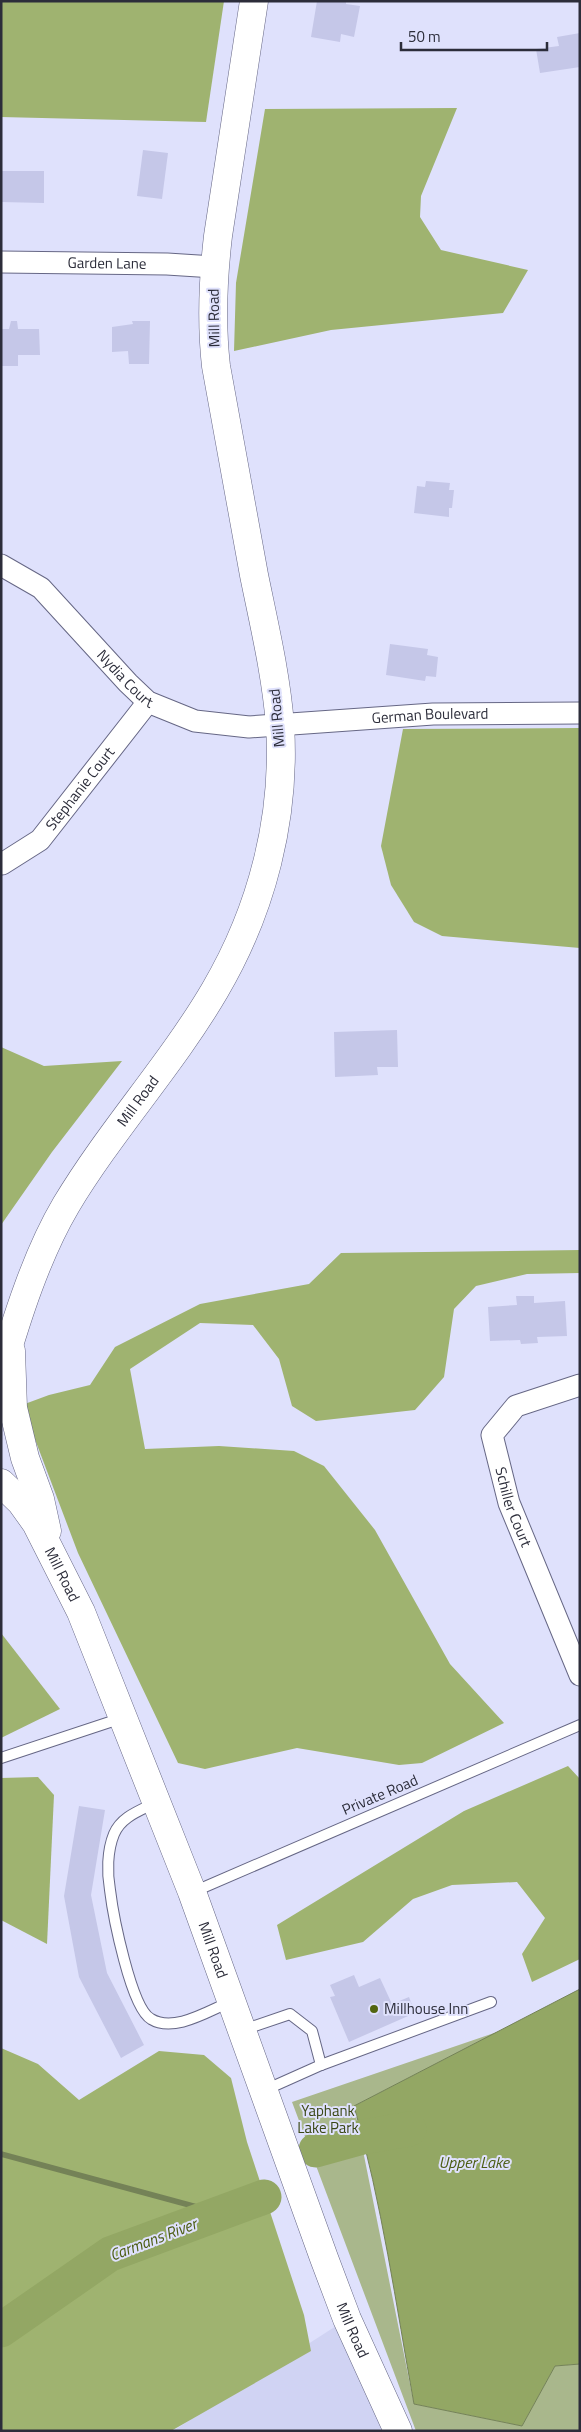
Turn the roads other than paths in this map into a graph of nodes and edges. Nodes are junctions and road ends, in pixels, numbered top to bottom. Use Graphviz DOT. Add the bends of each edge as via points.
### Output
graph roads {
  1 [pos="254,1"];
  2 [pos="1,262"];
  3 [pos="214,267"];
  4 [pos="1,565"];
  5 [pos="148,702"];
  6 [pos="580,712"];
  7 [pos="280,726"];
  8 [pos="2,864"];
  9 [pos="11,1340"];
  10 [pos="1,1372"];
  11 [pos="580,1385"];
  12 [pos="1,1483"];
  13 [pos="51,1550"];
  14 [pos="580,1675"];
  15 [pos="123,1717"];
  16 [pos="580,1725"];
  17 [pos="1,1758"];
  18 [pos="156,1803"];
  19 [pos="192,1892"];
  20 [pos="232,2002"];
  21 [pos="491,2002"];
  22 [pos="242,2031"];
  23 [pos="321,2065"];
  24 [pos="263,2090"];
  25 [pos="398,2431"];
  1 -- 3 [label="main road, Mill Road"];
  2 -- 3 [label="street, Garden Lane"];
  3 -- 7 [label="main road, Mill Road" via="216,366"];
  4 -- 5 [label="street, Nydia Court" via="41,588"];
  5 -- 7 [label="street, Nydia Court" via="212,724"];
  5 -- 8 [label="street, Stephanie Court" via="40,840"];
  6 -- 7 [label="street, German Boulevard" via="433,714"];
  7 -- 9 [label="main road, Mill Road" via="279,786 273,841 239,943 198,1019 64,1208 36,1270"];
  9 -- 10 [label="main road, Mill Road"];
  9 -- 13 [label="main road" via="13,1408 25,1458 40,1499"];
  11 -- 14 [label="street, Schiller Court" via="516,1406 492,1435 508,1503"];
  12 -- 13 [label="main road, Mill Road" via="21,1502"];
  13 -- 15 [label="main road, Mill Road" via="81,1612"];
  15 -- 17 [label="lane"];
  15 -- 18 [label="main road, Mill Road"];
  16 -- 19 [label="lane, Private Road"];
  18 -- 19 [label="main road, Mill Road"];
  18 -- 20 [label="lane" via="127,1817 114,1835 109,1855 115,1918 136,1999 149,2019 164,2024"];
  19 -- 20 [label="main road, Mill Road"];
  20 -- 22 [label="main road, Mill Road"];
  21 -- 23 [label="lane"];
  22 -- 23 [label="lane" via="290,2014 312,2031"];
  22 -- 24 [label="main road, Mill Road"];
  23 -- 24 [label="lane"];
  24 -- 25 [label="main road, Mill Road" via="344,2310"];
}
